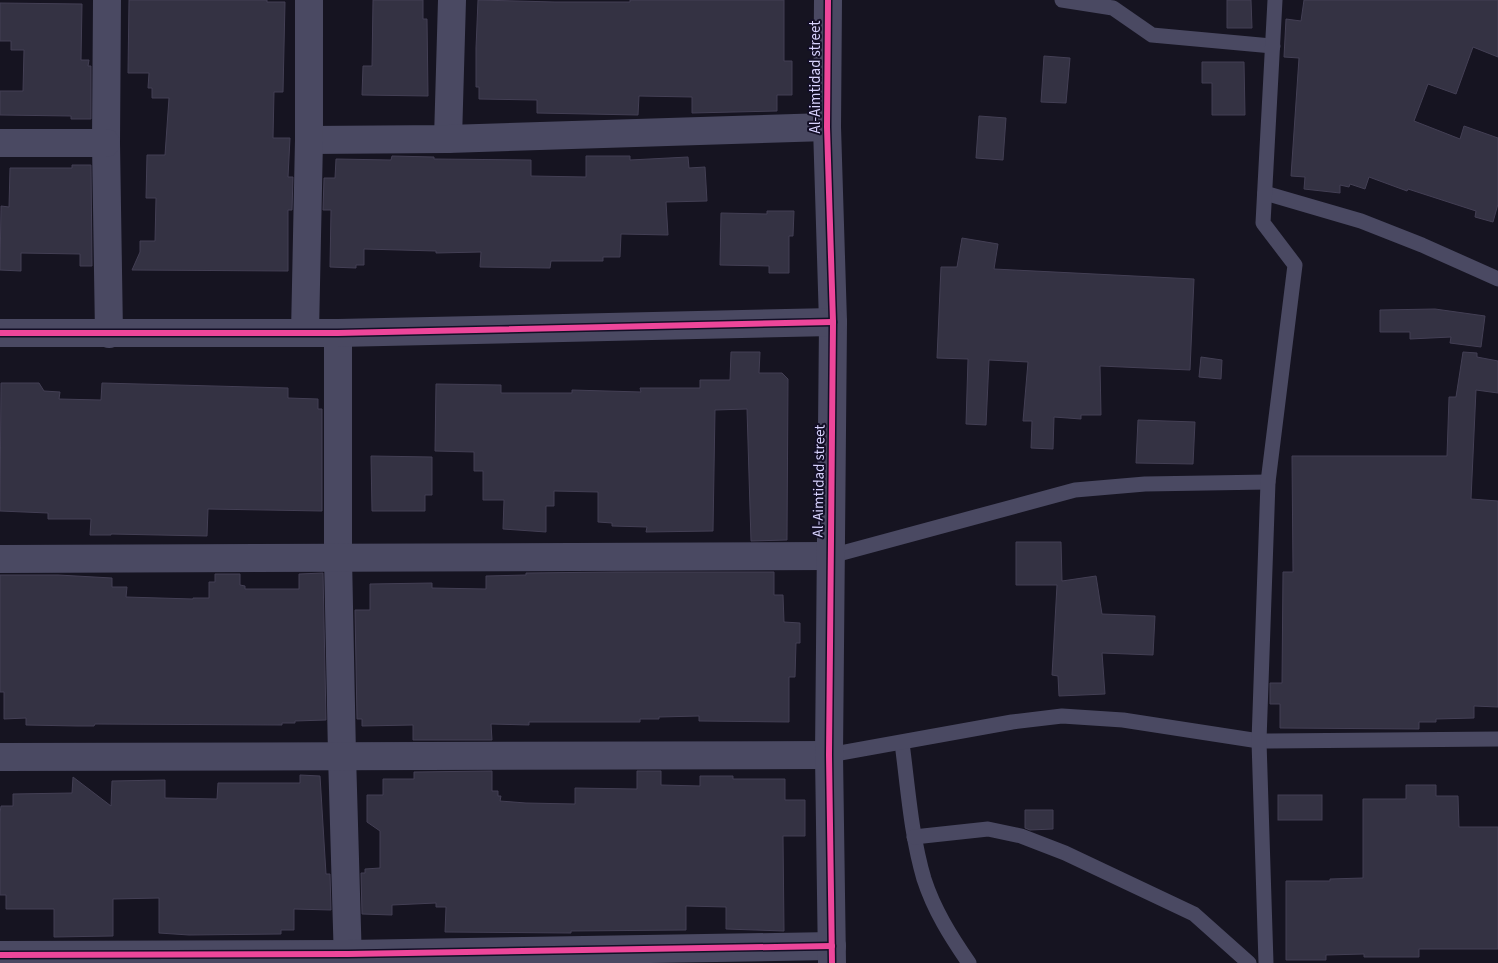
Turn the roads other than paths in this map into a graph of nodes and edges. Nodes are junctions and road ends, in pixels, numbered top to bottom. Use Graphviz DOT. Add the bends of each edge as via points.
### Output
graph roads {
  1 [pos="107,0"];
  2 [pos="309,0"];
  3 [pos="452,0"];
  4 [pos="828,0"];
  5 [pos="1062,0"];
  6 [pos="1275,0"];
  7 [pos="1273,46"];
  8 [pos="827,127"];
  9 [pos="448,138"];
  10 [pos="309,140"];
  11 [pos="0,142"];
  12 [pos="106,143"];
  13 [pos="1264,193"];
  14 [pos="1498,279"];
  15 [pos="833,322"];
  16 [pos="338,332"];
  17 [pos="0,333"];
  18 [pos="305,333"];
  19 [pos="109,334"];
  20 [pos="1268,482"];
  21 [pos="831,556"];
  22 [pos="338,557"];
  23 [pos="0,559"];
  24 [pos="1498,739"];
  25 [pos="1259,741"];
  26 [pos="902,743"];
  27 [pos="342,755"];
  28 [pos="830,755"];
  29 [pos="0,757"];
  30 [pos="914,836"];
  31 [pos="832,955"];
  32 [pos="0,956"];
  33 [pos="348,958"];
  34 [pos="969,963"];
  35 [pos="1249,963"];
  36 [pos="1266,963"];
  1 -- 12 [label="street"];
  2 -- 10 [label="street"];
  3 -- 9 [label="street"];
  4 -- 8 [label="street, Al-Aimtidad street"];
  5 -- 7 [label="lane" via="1113,8 1152,35"];
  6 -- 7 [label="lane"];
  7 -- 13 [label="lane"];
  8 -- 9 [label="street"];
  8 -- 15 [label="street, Al-Aimtidad street"];
  9 -- 10 [label="street"];
  10 -- 18 [label="street"];
  11 -- 12 [label="street"];
  12 -- 19 [label="street"];
  13 -- 14 [label="lane" via="1361,221"];
  13 -- 20 [label="lane" via="1263,223 1295,265"];
  15 -- 16 [label="street"];
  15 -- 21 [label="street, Al-Aimtidad street"];
  16 -- 18 [label="street"];
  16 -- 22 [label="street"];
  17 -- 19 [label="street"];
  18 -- 19 [label="street"];
  20 -- 21 [label="lane" via="1144,484 1075,490"];
  20 -- 25 [label="lane"];
  21 -- 22 [label="street"];
  21 -- 28 [label="street, Al-Aimtidad street"];
  22 -- 23 [label="street"];
  22 -- 27 [label="street"];
  24 -- 25 [label="lane"];
  25 -- 26 [label="lane" via="1122,720 1062,716"];
  25 -- 36 [label="lane"];
  26 -- 28 [label="lane"];
  26 -- 30 [label="lane"];
  27 -- 28 [label="street"];
  27 -- 29 [label="street"];
  27 -- 33 [label="street"];
  28 -- 31 [label="street, Al-Aimtidad street"];
  30 -- 34 [label="lane" via="924,880 944,926"];
  30 -- 35 [label="lane" via="988,829 1021,836 1065,853 1194,914"];
  31 -- 33 [label="street"];
  32 -- 33 [label="street"];
}
